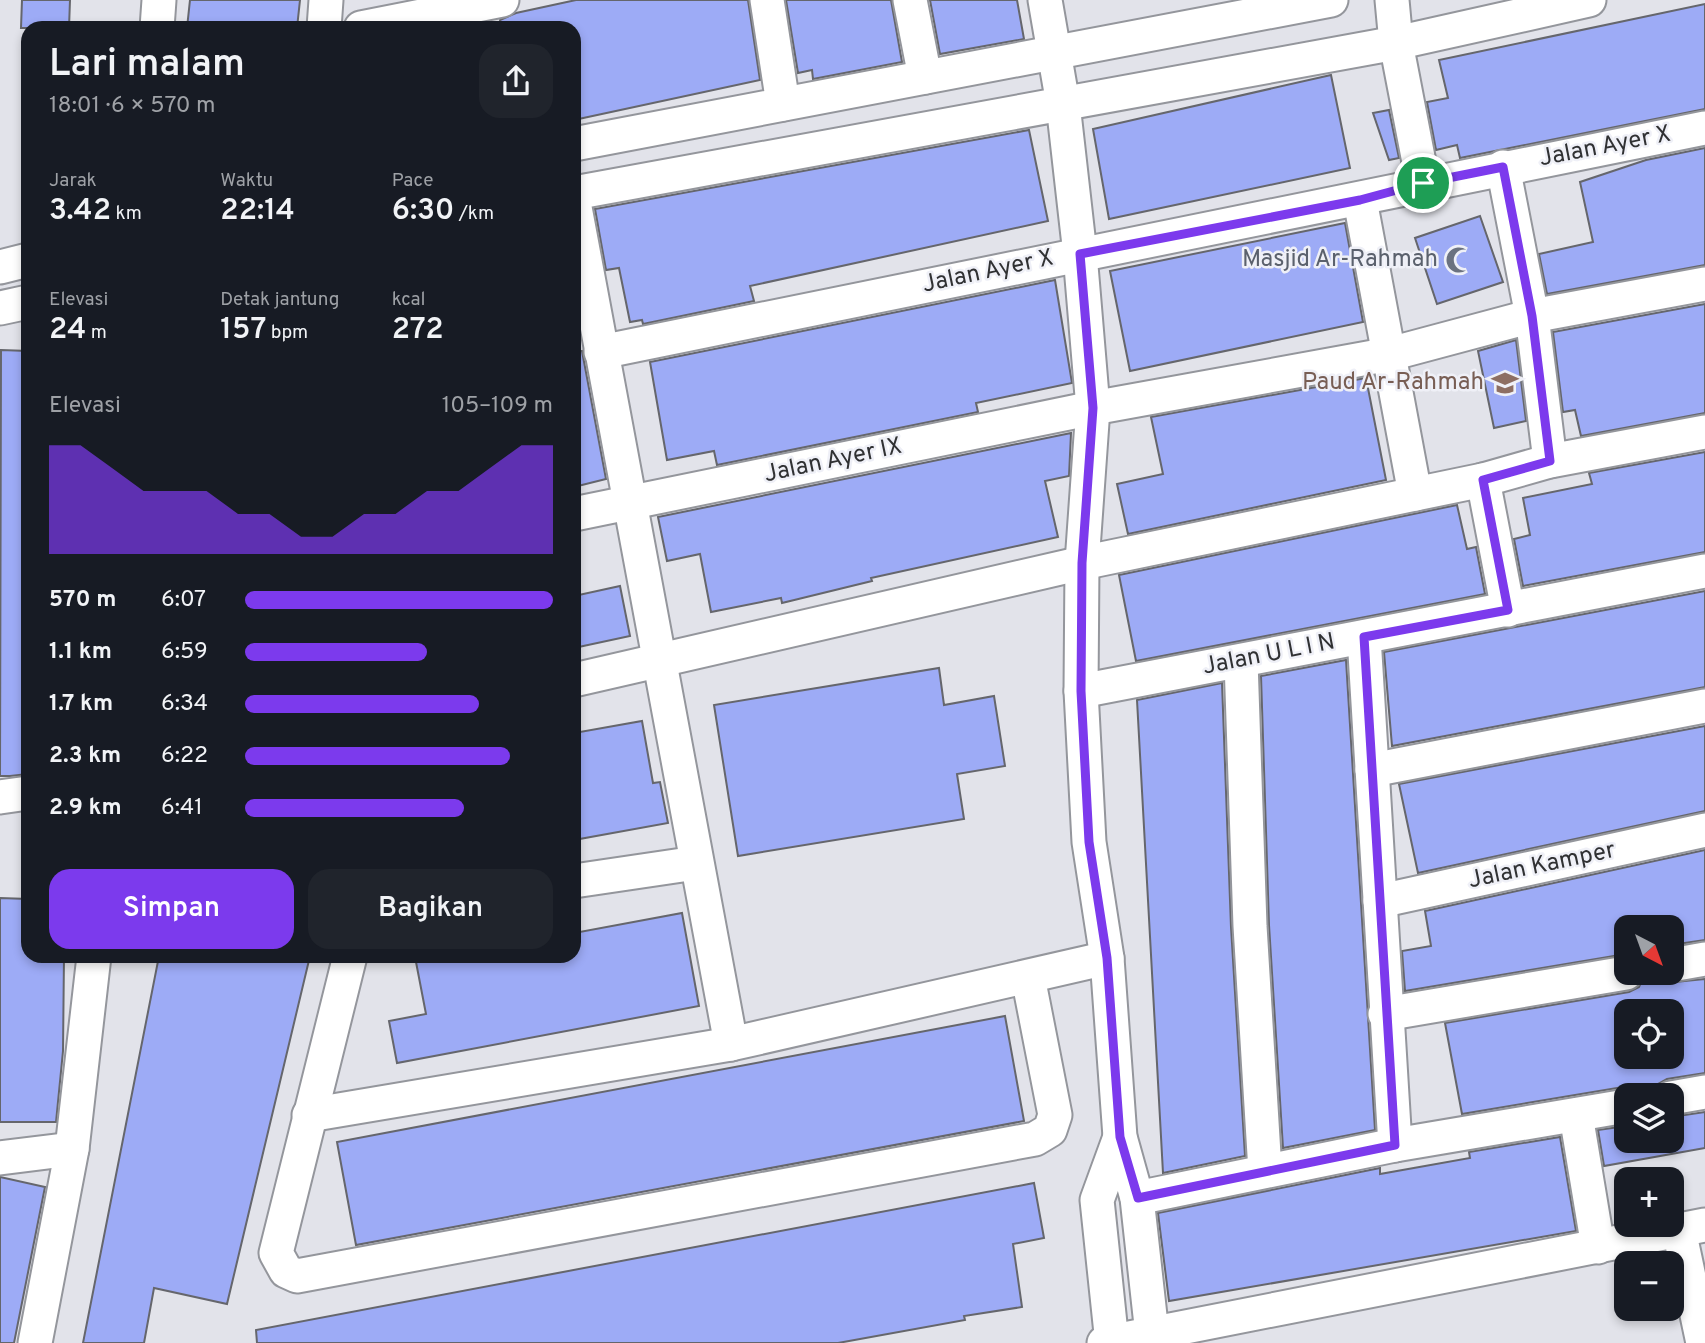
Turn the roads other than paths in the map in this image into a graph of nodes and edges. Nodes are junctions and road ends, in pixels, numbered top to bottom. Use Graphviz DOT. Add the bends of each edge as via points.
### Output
graph roads {
  1 [pos="159,0"];
  2 [pos="326,0"];
  3 [pos="502,0"];
  4 [pos="766,0"];
  5 [pos="910,0"];
  6 [pos="1045,0"];
  7 [pos="1331,0"];
  8 [pos="1392,0"];
  9 [pos="1589,0"];
  10 [pos="158,21"];
  11 [pos="324,21"];
  12 [pos="396,21"];
  13 [pos="1396,43"];
  14 [pos="1055,54"];
  15 [pos="925,77"];
  16 [pos="783,104"];
  17 [pos="1063,104"];
  18 [pos="1705,128"];
  19 [pos="581,143"];
  20 [pos="1503,167"];
  21 [pos="1423,183"];
  22 [pos="581,192"];
  23 [pos="1360,200"];
  24 [pos="581,241"];
  25 [pos="1080,254"];
  26 [pos="21,262"];
  27 [pos="0,267"];
  28 [pos="1705,284"];
  29 [pos="21,304"];
  30 [pos="0,308"];
  31 [pos="1532,316"];
  32 [pos="601,352"];
  33 [pos="1390,354"];
  34 [pos="1093,408"];
  35 [pos="1705,432"];
  36 [pos="1550,461"];
  37 [pos="1483,480"];
  38 [pos="1415,494"];
  39 [pos="630,502"];
  40 [pos="581,512"];
  41 [pos="1082,563"];
  42 [pos="1705,572"];
  43 [pos="1508,610"];
  44 [pos="1364,637"];
  45 [pos="657,660"];
  46 [pos="1241,661"];
  47 [pos="581,678"];
  48 [pos="1081,691"];
  49 [pos="1705,706"];
  50 [pos="1372,771"];
  51 [pos="21,794"];
  52 [pos="0,797"];
  53 [pos="1705,830"];
  54 [pos="696,863"];
  55 [pos="581,880"];
  56 [pos="1380,901"];
  57 [pos="1107,958"];
  58 [pos="1705,959"];
  59 [pos="93,963"];
  60 [pos="348,963"];
  61 [pos="1684,963"];
  62 [pos="1614,975"];
  63 [pos="1028,977"];
  64 [pos="1385,1014"];
  65 [pos="731,1044"];
  66 [pos="1705,1092"];
  67 [pos="1684,1096"];
  68 [pos="1614,1108"];
  69 [pos="309,1115"];
  70 [pos="1576,1115"];
  71 [pos="1120,1137"];
  72 [pos="1395,1145"];
  73 [pos="72,1149"];
  74 [pos="0,1158"];
  75 [pos="1265,1171"];
  76 [pos="1138,1198"];
  77 [pos="1692,1227"];
  78 [pos="1598,1247"];
  79 [pos="1153,1338"];
  80 [pos="1109,1342"];
  81 [pos="35,1343"];
  82 [pos="1703,1343"];
  1 -- 10 [label="street"];
  2 -- 11 [label="street"];
  3 -- 12 [label="street"];
  4 -- 16 [label="street"];
  5 -- 15 [label="street"];
  6 -- 14 [label="street"];
  7 -- 14 [label="street"];
  8 -- 13 [label="street"];
  9 -- 13 [label="street"];
  13 -- 17 [label="street"];
  13 -- 21 [label="street"];
  14 -- 15 [label="street"];
  14 -- 17 [label="street"];
  15 -- 16 [label="street"];
  16 -- 19 [label="street"];
  17 -- 22 [label="street"];
  17 -- 25 [label="street"];
  18 -- 20 [label="street, Jalan Ayer X"];
  20 -- 21 [label="street, Jalan Ayer X"];
  20 -- 31 [label="street"];
  21 -- 23 [label="street, Jalan Ayer X"];
  23 -- 25 [label="street, Jalan Ayer X"];
  23 -- 33 [label="street"];
  24 -- 32 [label="street"];
  25 -- 32 [label="street, Jalan Ayer X"];
  25 -- 34 [label="street"];
  26 -- 27 [label="street"];
  28 -- 31 [label="street, Jalan Ayer IX"];
  29 -- 30 [label="street"];
  31 -- 33 [label="street, Jalan Ayer IX"];
  31 -- 36 [label="street"];
  32 -- 39 [label="street"];
  33 -- 34 [label="street, Jalan Ayer IX"];
  33 -- 38 [label="street"];
  34 -- 39 [label="street, Jalan Ayer IX"];
  34 -- 41 [label="street"];
  35 -- 36 [label="street"];
  36 -- 37 [label="street"];
  37 -- 38 [label="street"];
  37 -- 43 [label="street"];
  38 -- 41 [label="street"];
  39 -- 40 [label="street, Jalan Ayer IX"];
  39 -- 45 [label="street"];
  41 -- 45 [label="street"];
  41 -- 48 [label="street"];
  42 -- 43 [label="street, Jalan U L I N"];
  43 -- 44 [label="street, Jalan U L I N"];
  44 -- 46 [label="street, Jalan U L I N"];
  44 -- 50 [label="street"];
  45 -- 47 [label="street"];
  45 -- 54 [label="street"];
  46 -- 48 [label="street, Jalan U L I N"];
  46 -- 75 [label="street"];
  48 -- 57 [label="street" via="1089,842"];
  49 -- 50 [label="street"];
  50 -- 56 [label="street"];
  51 -- 52 [label="street"];
  53 -- 56 [label="street, Jalan Kamper"];
  54 -- 55 [label="street"];
  54 -- 65 [label="street"];
  56 -- 64 [label="street"];
  57 -- 63 [label="street"];
  57 -- 71 [label="street"];
  58 -- 61 [label="street"];
  59 -- 73 [label="street"];
  60 -- 69 [label="street"];
  62 -- 64 [label="street"];
  63 -- 65 [label="street"];
  63 -- 69 [label="street" via="1055,1115 1050,1130 1035,1139 297,1276 286,1271 276,1252"];
  64 -- 72 [label="street"];
  65 -- 69 [label="street"];
  66 -- 67 [label="street"];
  68 -- 70 [label="street"];
  70 -- 72 [label="street"];
  70 -- 78 [label="street"];
  71 -- 76 [label="street"];
  71 -- 80 [label="street" via="1097,1200"];
  72 -- 75 [label="street"];
  73 -- 74 [label="street"];
  73 -- 81 [label="street"];
  75 -- 76 [label="street"];
  76 -- 79 [label="street"];
  77 -- 78 [label="street"];
  77 -- 82 [label="street"];
  78 -- 79 [label="street"];
  79 -- 80 [label="street"];
}
